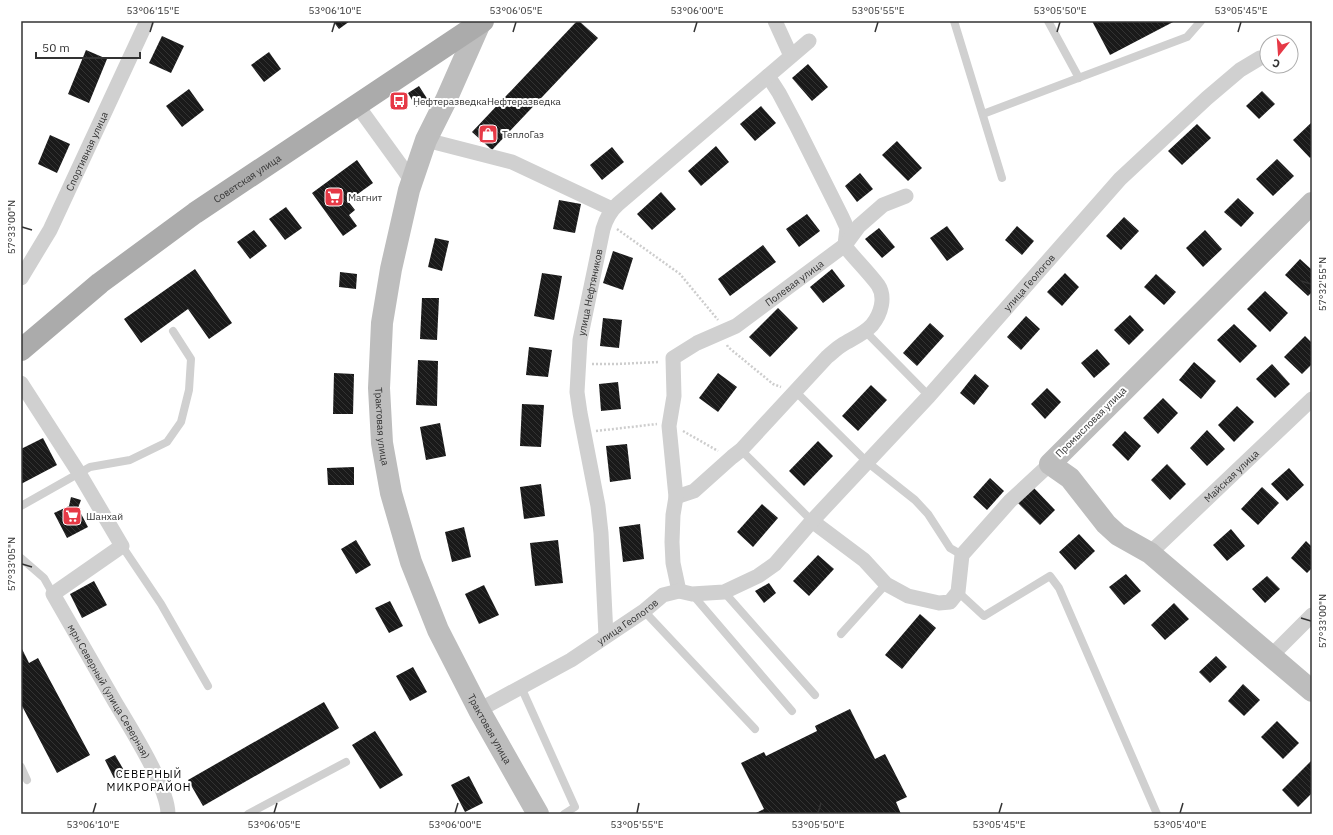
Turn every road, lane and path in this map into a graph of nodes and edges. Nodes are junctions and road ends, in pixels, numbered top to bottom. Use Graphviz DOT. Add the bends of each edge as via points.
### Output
graph roads {
  1 [pos="147,21"];
  2 [pos="775,21"];
  3 [pos="954,21"];
  4 [pos="1048,21"];
  5 [pos="1201,21"];
  6 [pos="481,22"];
  7 [pos="809,41"];
  8 [pos="791,56"];
  9 [pos="1259,59"];
  10 [pos="768,76"];
  11 [pos="1078,78"];
  12 [pos="357,105"];
  13 [pos="983,114"];
  14 [pos="426,140"];
  15 [pos="1002,178"];
  16 [pos="412,181"];
  17 [pos="906,196"];
  18 [pos="1312,203"];
  19 [pos="609,213"];
  20 [pos="845,245"];
  21 [pos="21,278"];
  22 [pos="173,331"];
  23 [pos="865,331"];
  24 [pos="724,332"];
  25 [pos="22,345"];
  26 [pos="673,358"];
  27 [pos="579,363"];
  28 [pos="21,383"];
  29 [pos="795,391"];
  30 [pos="929,396"];
  31 [pos="1312,399"];
  32 [pos="741,450"];
  33 [pos="867,462"];
  34 [pos="1050,464"];
  35 [pos="79,473"];
  36 [pos="676,497"];
  37 [pos="21,506"];
  38 [pos="812,521"];
  39 [pos="122,546"];
  40 [pos="1150,553"];
  41 [pos="962,555"];
  42 [pos="21,558"];
  43 [pos="886,584"];
  44 [pos="686,592"];
  45 [pos="724,592"];
  46 [pos="958,592"];
  47 [pos="53,594"];
  48 [pos="644,610"];
  49 [pos="1312,615"];
  50 [pos="841,634"];
  51 [pos="606,636"];
  52 [pos="1271,656"];
  53 [pos="208,686"];
  54 [pos="521,688"];
  55 [pos="1312,691"];
  56 [pos="815,695"];
  57 [pos="479,710"];
  58 [pos="792,711"];
  59 [pos="755,729"];
  60 [pos="346,762"];
  61 [pos="21,767"];
  62 [pos="27,780"];
  63 [pos="535,813"];
  64 [pos="168,814"];
  65 [pos="248,814"];
  66 [pos="564,814"];
  67 [pos="1157,814"];
  1 -- 21 [label="street, Спортивная улица" via="50,230"];
  2 -- 8 [label="street"];
  3 -- 13 [label="lane"];
  4 -- 11 [label="lane"];
  5 -- 11 [label="lane" via="1187,37"];
  6 -- 12 [label="main road, Советская улица"];
  6 -- 14 [label="street, Трактовая улица"];
  7 -- 8 [label="street"];
  8 -- 10 [label="street"];
  9 -- 30 [label="street, улица Геологов" via="1240,70 1207,98 1120,179"];
  10 -- 19 [label="street"];
  10 -- 20 [label="street" via="796,125 842,217 847,228"];
  11 -- 13 [label="lane"];
  12 -- 16 [label="street"];
  12 -- 25 [label="main road, Советская улица" via="195,213"];
  13 -- 15 [label="lane"];
  14 -- 16 [label="street, Трактовая улица"];
  14 -- 19 [label="street" via="512,162"];
  16 -- 57 [label="street, Трактовая улица" via="391,268 382,324 379,388 382,443 391,493 411,562 438,630"];
  17 -- 20 [label="street, Полевая улица" via="883,205 859,226"];
  18 -- 34 [label="street, Промысловая улица"];
  19 -- 24 [label="path" via="614,227 680,274 720,323"];
  19 -- 27 [label="street, улица Нефтяников" via="603,230 580,340"];
  20 -- 23 [label="street" via="878,285 882,295 878,315"];
  20 -- 24 [label="street, Полевая улица" via="736,326"];
  22 -- 35 [label="lane" via="191,359 189,390 181,422 167,442 130,460 90,467"];
  23 -- 29 [label="street" via="827,357"];
  23 -- 30 [label="lane"];
  24 -- 26 [label="street, Полевая улица" via="697,343"];
  24 -- 29 [label="path" via="728,347 773,384"];
  26 -- 27 [label="path" via="664,362"];
  26 -- 36 [label="street" via="674,396 669,426"];
  27 -- 51 [label="street, улица Нефтяников" via="577,392 601,533"];
  28 -- 35 [label="street"];
  29 -- 32 [label="street"];
  29 -- 33 [label="lane"];
  30 -- 33 [label="street, улица Геологов"];
  31 -- 40 [label="street, Майская улица"];
  32 -- 36 [label="street" via="694,491"];
  32 -- 38 [label="lane"];
  33 -- 38 [label="street, улица Геологов"];
  33 -- 41 [label="lane" via="916,500 950,548"];
  34 -- 40 [label="street, Промысловая улица" via="1070,478 1106,524 1118,535"];
  34 -- 41 [label="street" via="1010,501"];
  35 -- 37 [label="lane"];
  35 -- 39 [label="street"];
  36 -- 44 [label="street" via="673,515 673,563"];
  38 -- 43 [label="street" via="864,560"];
  38 -- 45 [label="street, улица Геологов" via="775,564 758,576"];
  39 -- 47 [label="street"];
  39 -- 53 [label="lane" via="161,604"];
  40 -- 52 [label="street, Промысловая улица"];
  41 -- 46 [label="street"];
  42 -- 47 [label="lane" via="44,578"];
  43 -- 46 [label="street" via="908,596 939,603 950,602"];
  43 -- 50 [label="lane"];
  44 -- 45 [label="street, улица Геологов"];
  44 -- 48 [label="street, улица Геологов" via="663,595"];
  44 -- 58 [label="lane"];
  45 -- 56 [label="lane"];
  46 -- 67 [label="lane" via="984,616 1050,576 1059,588"];
  47 -- 64 [label="street, мрн Северный (улица Северная)" via="142,748 161,788"];
  48 -- 51 [label="street, улица Геологов"];
  48 -- 59 [label="lane"];
  49 -- 52 [label="street"];
  51 -- 54 [label="street, улица Геологов" via="571,660"];
  52 -- 55 [label="street, Промысловая улица"];
  54 -- 57 [label="street, улица Геологов"];
  54 -- 66 [label="lane" via="575,807"];
  57 -- 63 [label="street, Трактовая улица"];
  60 -- 65 [label="lane"];
  61 -- 62 [label="lane"];
}
